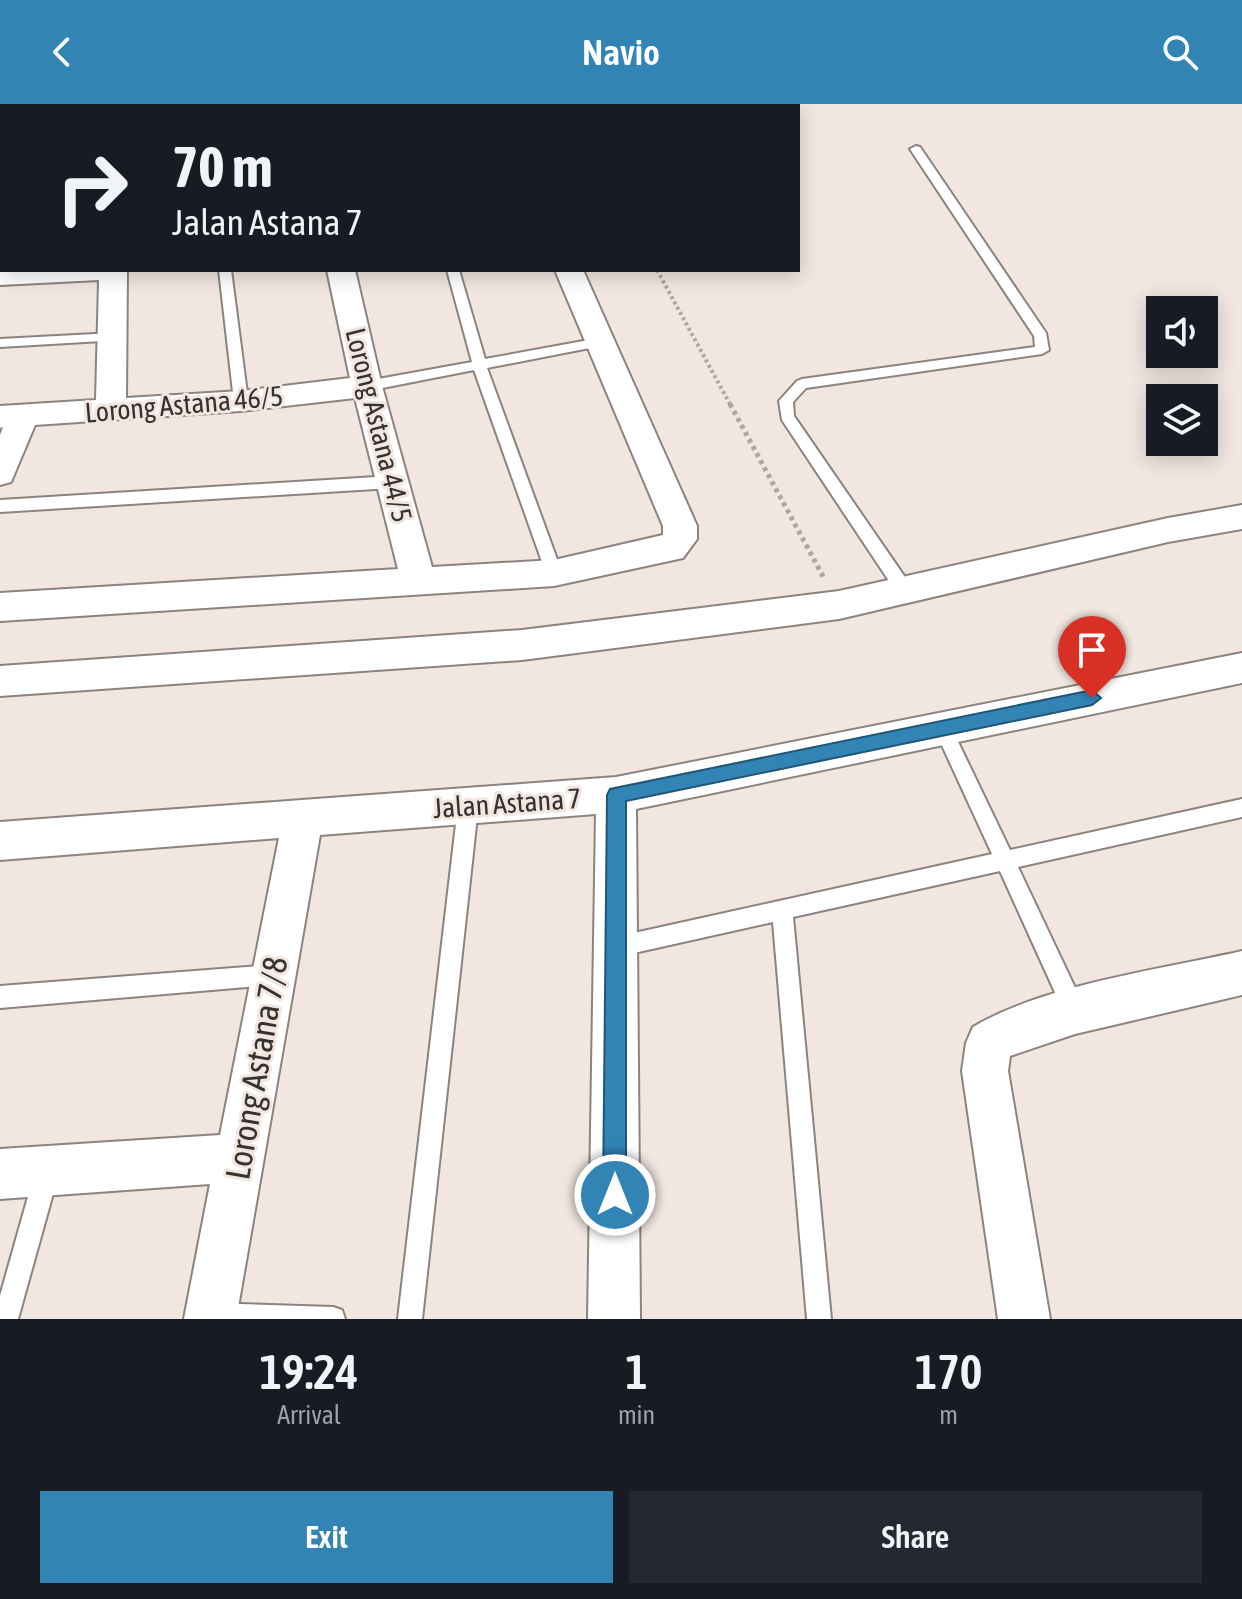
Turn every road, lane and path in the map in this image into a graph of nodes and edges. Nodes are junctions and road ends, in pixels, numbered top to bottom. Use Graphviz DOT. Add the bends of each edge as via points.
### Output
graph roads {
  1 [pos="916,149"];
  2 [pos="94,272"];
  3 [pos="113,272"];
  4 [pos="225,272"];
  5 [pos="341,272"];
  6 [pos="454,272"];
  7 [pos="570,272"];
  8 [pos="658,272"];
  9 [pos="0,277"];
  10 [pos="114,337"];
  11 [pos="600,342"];
  12 [pos="0,343"];
  13 [pos="480,367"];
  14 [pos="367,386"];
  15 [pos="241,401"];
  16 [pos="111,411"];
  17 [pos="11,416"];
  18 [pos="0,474"];
  19 [pos="392,482"];
  20 [pos="0,506"];
  21 [pos="1242,517"];
  22 [pos="554,573"];
  23 [pos="418,580"];
  24 [pos="905,591"];
  25 [pos="839,605"];
  26 [pos="0,607"];
  27 [pos="1242,668"];
  28 [pos="0,681"];
  29 [pos="943,728"];
  30 [pos="616,795"];
  31 [pos="468,807"];
  32 [pos="1242,808"];
  33 [pos="303,818"];
  34 [pos="0,841"];
  35 [pos="1004,859"];
  36 [pos="782,910"];
  37 [pos="616,947"];
  38 [pos="1242,973"];
  39 [pos="272,975"];
  40 [pos="0,997"];
  41 [pos="1075,1011"];
  42 [pos="239,1158"];
  43 [pos="48,1169"];
  44 [pos="0,1174"];
  45 [pos="211,1317"];
  46 [pos="6,1319"];
  47 [pos="333,1319"];
  48 [pos="410,1319"];
  49 [pos="614,1319"];
  50 [pos="819,1319"];
  51 [pos="1024,1319"];
  1 -- 24 [label="lane" via="1041,336 1042,350 802,384 786,401 787,416"];
  2 -- 9 [label="street"];
  3 -- 10 [label="street"];
  4 -- 15 [label="lane"];
  5 -- 14 [label="street, Lorong Astana 44/5"];
  6 -- 13 [label="lane"];
  7 -- 11 [label="street"];
  8 -- 25 [label="path"];
  10 -- 12 [label="lane"];
  10 -- 16 [label="street"];
  11 -- 13 [label="lane"];
  11 -- 22 [label="street" via="680,526 680,539 671,549"];
  13 -- 14 [label="lane"];
  13 -- 22 [label="lane"];
  14 -- 15 [label="street, Lorong Astana 46/5"];
  14 -- 19 [label="street, Lorong Astana 44/5"];
  15 -- 16 [label="street, Lorong Astana 46/5"];
  16 -- 17 [label="street, Lorong Astana 46/5"];
  17 -- 18 [label="street"];
  19 -- 20 [label="lane"];
  19 -- 23 [label="street, Lorong Astana 44/5"];
  21 -- 24 [label="street"];
  22 -- 23 [label="street"];
  23 -- 26 [label="street"];
  24 -- 25 [label="street"];
  25 -- 28 [label="street" via="522,645"];
  27 -- 29 [label="street, Jalan Astana 7"];
  29 -- 30 [label="street, Jalan Astana 7"];
  29 -- 35 [label="lane"];
  30 -- 31 [label="street, Jalan Astana 7"];
  30 -- 37 [label="street"];
  31 -- 33 [label="street, Jalan Astana 7"];
  31 -- 48 [label="lane"];
  32 -- 35 [label="lane"];
  33 -- 34 [label="street, Jalan Astana 7"];
  33 -- 39 [label="street, Lorong Astana 7/8"];
  35 -- 36 [label="lane"];
  35 -- 41 [label="lane"];
  36 -- 37 [label="lane"];
  36 -- 50 [label="lane"];
  37 -- 49 [label="street"];
  38 -- 41 [label="street"];
  39 -- 40 [label="lane"];
  39 -- 42 [label="street, Lorong Astana 7/8"];
  41 -- 51 [label="street" via="1009,1031 989,1043 985,1071"];
  42 -- 43 [label="street"];
  42 -- 45 [label="street, Lorong Astana 7/8"];
  43 -- 44 [label="street"];
  43 -- 46 [label="lane"];
  45 -- 47 [label="lane"];
}
